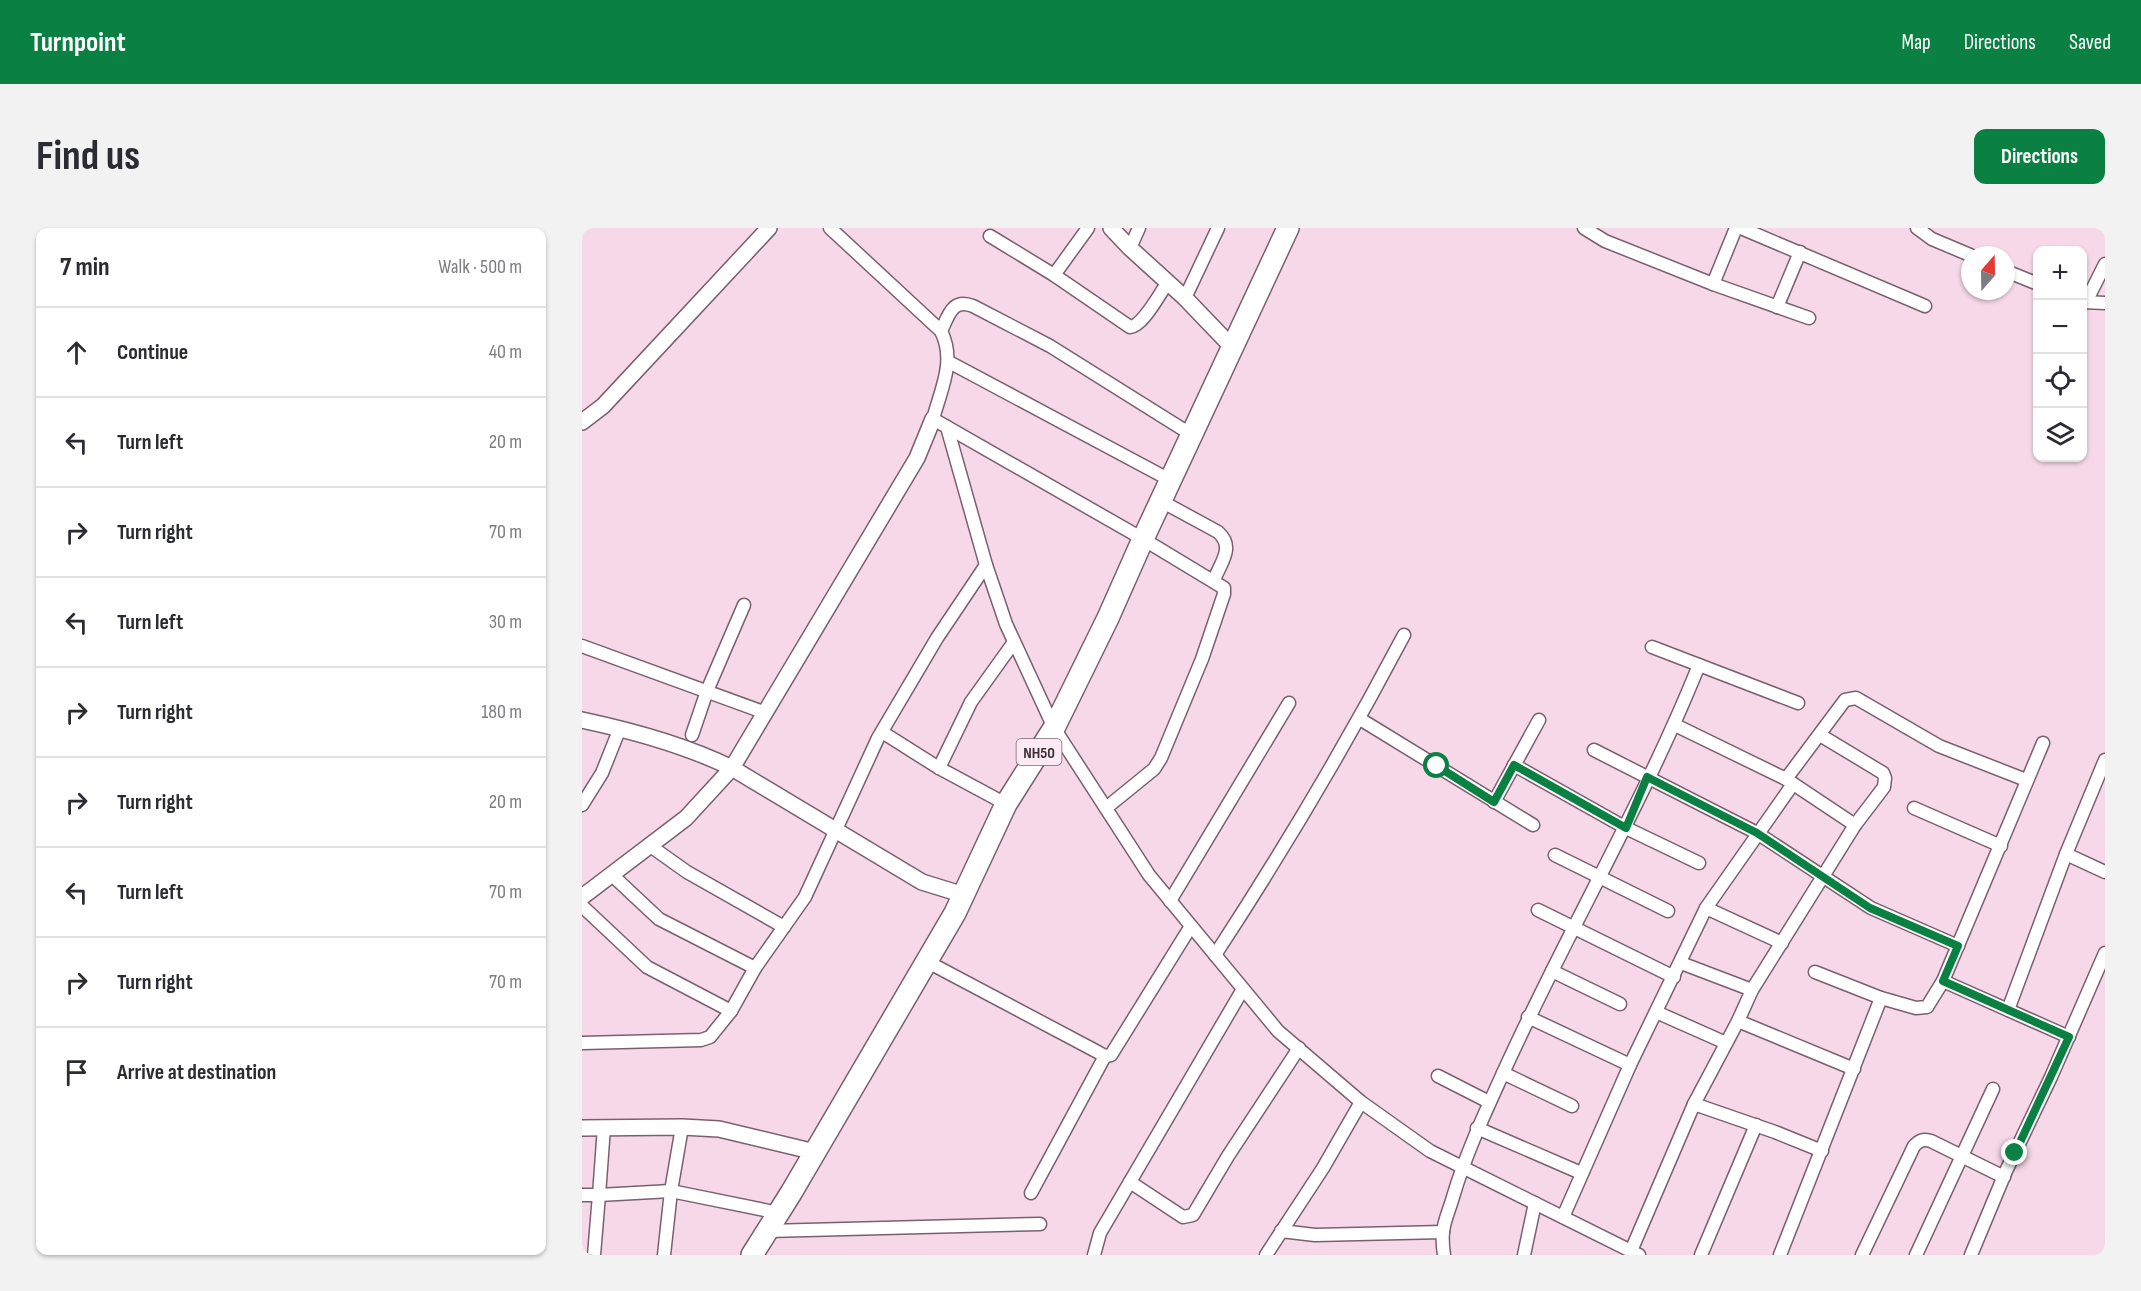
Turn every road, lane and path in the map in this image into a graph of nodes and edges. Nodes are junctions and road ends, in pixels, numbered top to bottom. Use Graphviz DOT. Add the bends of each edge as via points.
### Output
graph roads {
  1 [pos="769,228"];
  2 [pos="830,228"];
  3 [pos="1088,228"];
  4 [pos="1111,228"];
  5 [pos="1139,228"];
  6 [pos="1218,228"];
  7 [pos="1288,228"];
  8 [pos="1584,228"];
  9 [pos="1738,228"];
  10 [pos="1917,228"];
  11 [pos="990,236"];
  12 [pos="1130,248"];
  13 [pos="1961,251"];
  14 [pos="1800,252"];
  15 [pos="2105,264"];
  16 [pos="1054,275"];
  17 [pos="2015,275"];
  18 [pos="1168,282"];
  19 [pos="2033,282"];
  20 [pos="1713,284"];
  21 [pos="1185,298"];
  22 [pos="2085,300"];
  23 [pos="2087,302"];
  24 [pos="2105,303"];
  25 [pos="1925,306"];
  26 [pos="1777,307"];
  27 [pos="1809,318"];
  28 [pos="941,331"];
  29 [pos="1233,348"];
  30 [pos="949,362"];
  31 [pos="582,422"];
  32 [pos="940,423"];
  33 [pos="1192,435"];
  34 [pos="1170,480"];
  35 [pos="1161,501"];
  36 [pos="1143,539"];
  37 [pos="986,565"];
  38 [pos="1214,580"];
  39 [pos="744,605"];
  40 [pos="1404,635"];
  41 [pos="1014,642"];
  42 [pos="582,646"];
  43 [pos="1652,647"];
  44 [pos="1699,665"];
  45 [pos="707,691"];
  46 [pos="1289,703"];
  47 [pos="1798,703"];
  48 [pos="766,713"];
  49 [pos="1360,719"];
  50 [pos="582,720"];
  51 [pos="1539,720"];
  52 [pos="1675,725"];
  53 [pos="620,728"];
  54 [pos="1054,728"];
  55 [pos="882,732"];
  56 [pos="692,735"];
  57 [pos="1820,735"];
  58 [pos="2043,743"];
  59 [pos="1594,750"];
  60 [pos="2105,760"];
  61 [pos="1514,765"];
  62 [pos="732,768"];
  63 [pos="939,768"];
  64 [pos="1647,777"];
  65 [pos="2026,780"];
  66 [pos="1789,781"];
  67 [pos="1494,802"];
  68 [pos="1006,804"];
  69 [pos="582,805"];
  70 [pos="1106,808"];
  71 [pos="1914,808"];
  72 [pos="1533,825"];
  73 [pos="1855,825"];
  74 [pos="1626,828"];
  75 [pos="835,830"];
  76 [pos="1757,833"];
  77 [pos="649,845"];
  78 [pos="2001,846"];
  79 [pos="2066,854"];
  80 [pos="1555,855"];
  81 [pos="1699,863"];
  82 [pos="2105,872"];
  83 [pos="612,875"];
  84 [pos="1823,877"];
  85 [pos="1600,878"];
  86 [pos="963,895"];
  87 [pos="582,897"];
  88 [pos="1170,901"];
  89 [pos="582,906"];
  90 [pos="1706,908"];
  91 [pos="1538,910"];
  92 [pos="1668,911"];
  93 [pos="1191,926"];
  94 [pos="784,927"];
  95 [pos="1574,928"];
  96 [pos="1782,943"];
  97 [pos="1958,946"];
  98 [pos="2105,953"];
  99 [pos="1215,955"];
  100 [pos="926,962"];
  101 [pos="1681,963"];
  102 [pos="755,968"];
  103 [pos="1552,970"];
  104 [pos="1815,972"];
  105 [pos="1674,977"];
  106 [pos="1943,981"];
  107 [pos="1243,989"];
  108 [pos="1752,990"];
  109 [pos="1881,998"];
  110 [pos="1620,1005"];
  111 [pos="2008,1010"];
  112 [pos="731,1011"];
  113 [pos="1656,1012"];
  114 [pos="1528,1017"];
  115 [pos="1738,1022"];
  116 [pos="2069,1037"];
  117 [pos="582,1043"];
  118 [pos="1726,1043"];
  119 [pos="1299,1048"];
  120 [pos="1105,1056"];
  121 [pos="1630,1065"];
  122 [pos="1854,1069"];
  123 [pos="1503,1073"];
  124 [pos="1438,1076"];
  125 [pos="1993,1089"];
  126 [pos="1361,1102"];
  127 [pos="1489,1102"];
  128 [pos="1694,1104"];
  129 [pos="1572,1106"];
  130 [pos="1756,1125"];
  131 [pos="604,1127"];
  132 [pos="682,1127"];
  133 [pos="582,1128"];
  134 [pos="1477,1128"];
  135 [pos="1822,1151"];
  136 [pos="814,1152"];
  137 [pos="1963,1157"];
  138 [pos="1462,1167"];
  139 [pos="1581,1173"];
  140 [pos="2004,1177"];
  141 [pos="1130,1182"];
  142 [pos="671,1191"];
  143 [pos="1031,1193"];
  144 [pos="582,1195"];
  145 [pos="599,1195"];
  146 [pos="1535,1203"];
  147 [pos="1563,1217"];
  148 [pos="773,1222"];
  149 [pos="1040,1224"];
  150 [pos="1281,1232"];
  151 [pos="1443,1232"];
  152 [pos="1635,1253"];
  153 [pos="594,1255"];
  154 [pos="664,1255"];
  155 [pos="752,1255"];
  156 [pos="1094,1255"];
  157 [pos="1266,1255"];
  158 [pos="1444,1255"];
  159 [pos="1524,1255"];
  160 [pos="1701,1255"];
  161 [pos="1780,1255"];
  162 [pos="1862,1255"];
  163 [pos="1917,1255"];
  164 [pos="1971,1255"];
  1 -- 31 [label="street" via="603,406"];
  2 -- 28 [label="street"];
  3 -- 16 [label="street"];
  4 -- 12 [label="street"];
  5 -- 12 [label="street"];
  6 -- 21 [label="street"];
  7 -- 29 [label="highway, NH50"];
  8 -- 20 [label="street" via="1605,241"];
  9 -- 14 [label="street"];
  9 -- 20 [label="street"];
  10 -- 13 [label="street"];
  11 -- 16 [label="street"];
  12 -- 18 [label="street"];
  14 -- 25 [label="street"];
  14 -- 26 [label="street"];
  15 -- 22 [label="street"];
  16 -- 18 [label="street" via="1134,327"];
  17 -- 19 [label="street"];
  18 -- 21 [label="street"];
  20 -- 26 [label="street"];
  21 -- 29 [label="street"];
  23 -- 24 [label="street"];
  26 -- 27 [label="street"];
  28 -- 30 [label="street"];
  28 -- 33 [label="street" via="954,306 973,306 1050,346"];
  29 -- 33 [label="highway, NH50"];
  30 -- 32 [label="street"];
  30 -- 34 [label="street"];
  32 -- 36 [label="street"];
  32 -- 37 [label="street"];
  32 -- 48 [label="street"];
  33 -- 34 [label="highway, NH50"];
  34 -- 35 [label="highway, NH50"];
  35 -- 36 [label="highway, NH50"];
  35 -- 38 [label="street" via="1225,538 1226,550"];
  36 -- 38 [label="street"];
  36 -- 54 [label="highway, NH50"];
  37 -- 41 [label="street"];
  37 -- 55 [label="street" via="937,638"];
  38 -- 70 [label="street" via="1224,588 1224,594 1166,749 1154,769"];
  39 -- 45 [label="street"];
  40 -- 49 [label="street"];
  41 -- 54 [label="street"];
  41 -- 63 [label="street" via="971,702"];
  42 -- 45 [label="street"];
  43 -- 44 [label="street"];
  44 -- 47 [label="street"];
  44 -- 52 [label="street"];
  45 -- 48 [label="street"];
  45 -- 56 [label="street"];
  46 -- 88 [label="street"];
  48 -- 62 [label="street"];
  49 -- 67 [label="street"];
  49 -- 99 [label="street"];
  50 -- 53 [label="street"];
  51 -- 61 [label="street"];
  52 -- 64 [label="street"];
  52 -- 66 [label="street"];
  53 -- 62 [label="street" via="700,753"];
  53 -- 69 [label="street" via="602,773"];
  54 -- 68 [label="highway, NH50"];
  54 -- 70 [label="street"];
  55 -- 63 [label="street"];
  55 -- 75 [label="street"];
  57 -- 65 [label="street" via="1845,700 1856,699 1939,746"];
  57 -- 66 [label="street"];
  57 -- 73 [label="street" via="1883,773 1885,778 1884,787"];
  58 -- 65 [label="street"];
  59 -- 64 [label="street"];
  60 -- 79 [label="street"];
  61 -- 67 [label="street"];
  61 -- 74 [label="street"];
  62 -- 75 [label="street"];
  62 -- 77 [label="street" via="686,818"];
  63 -- 68 [label="street"];
  64 -- 74 [label="street"];
  64 -- 76 [label="street"];
  65 -- 78 [label="street"];
  66 -- 73 [label="street"];
  66 -- 76 [label="street"];
  67 -- 72 [label="street"];
  68 -- 86 [label="highway, NH50"];
  70 -- 88 [label="street"];
  71 -- 78 [label="street"];
  73 -- 84 [label="street"];
  74 -- 81 [label="street"];
  74 -- 85 [label="street"];
  75 -- 86 [label="street" via="922,882"];
  75 -- 94 [label="street" via="805,897"];
  76 -- 84 [label="street"];
  76 -- 90 [label="street"];
  77 -- 83 [label="street"];
  77 -- 94 [label="street" via="687,872"];
  78 -- 97 [label="street"];
  79 -- 82 [label="street"];
  79 -- 111 [label="street"];
  80 -- 85 [label="street"];
  83 -- 87 [label="street"];
  83 -- 102 [label="street" via="659,919"];
  84 -- 96 [label="street"];
  84 -- 97 [label="street" via="1870,908"];
  85 -- 92 [label="street"];
  85 -- 95 [label="street"];
  86 -- 100 [label="highway, NH50"];
  88 -- 93 [label="street"];
  89 -- 112 [label="street" via="647,967"];
  90 -- 96 [label="street"];
  90 -- 101 [label="street"];
  91 -- 95 [label="street"];
  93 -- 99 [label="street"];
  93 -- 120 [label="street" via="1118,1047"];
  94 -- 102 [label="street"];
  95 -- 103 [label="street"];
  95 -- 105 [label="street"];
  96 -- 108 [label="street"];
  97 -- 106 [label="street"];
  98 -- 116 [label="street"];
  99 -- 107 [label="street"];
  100 -- 120 [label="street"];
  100 -- 136 [label="highway, NH50"];
  101 -- 105 [label="street"];
  101 -- 108 [label="street"];
  102 -- 112 [label="street"];
  103 -- 110 [label="street"];
  103 -- 114 [label="street"];
  104 -- 109 [label="street"];
  105 -- 113 [label="street"];
  106 -- 109 [label="street" via="1928,1007 1916,1008"];
  106 -- 111 [label="street"];
  107 -- 119 [label="street" via="1278,1031"];
  107 -- 141 [label="street"];
  108 -- 115 [label="street"];
  109 -- 122 [label="street"];
  111 -- 116 [label="street"];
  112 -- 117 [label="street" via="710,1037 701,1040"];
  113 -- 118 [label="street"];
  113 -- 121 [label="street"];
  114 -- 121 [label="street"];
  114 -- 123 [label="street"];
  115 -- 118 [label="street"];
  115 -- 122 [label="street"];
  116 -- 140 [label="street"];
  118 -- 128 [label="street"];
  119 -- 126 [label="street"];
  119 -- 141 [label="street" via="1194,1215 1183,1217"];
  120 -- 143 [label="street"];
  121 -- 139 [label="street"];
  122 -- 135 [label="street"];
  123 -- 127 [label="street"];
  123 -- 129 [label="street"];
  124 -- 127 [label="street"];
  125 -- 137 [label="street"];
  126 -- 138 [label="street" via="1430,1151"];
  126 -- 150 [label="street"];
  127 -- 134 [label="street"];
  128 -- 130 [label="street"];
  128 -- 152 [label="street"];
  130 -- 135 [label="street"];
  130 -- 160 [label="street"];
  131 -- 132 [label="street"];
  131 -- 133 [label="street"];
  131 -- 145 [label="street"];
  132 -- 136 [label="street" via="719,1129"];
  132 -- 142 [label="street"];
  134 -- 138 [label="street"];
  134 -- 139 [label="street"];
  135 -- 161 [label="street"];
  136 -- 148 [label="highway, NH50"];
  137 -- 140 [label="street"];
  137 -- 162 [label="street" via="1931,1141 1923,1140 1914,1146"];
  137 -- 163 [label="street"];
  138 -- 146 [label="street"];
  138 -- 151 [label="street"];
  139 -- 147 [label="street"];
  140 -- 164 [label="street"];
  141 -- 156 [label="street" via="1100,1233"];
  142 -- 145 [label="street"];
  142 -- 148 [label="street"];
  142 -- 154 [label="street"];
  144 -- 145 [label="street"];
  145 -- 153 [label="street"];
  146 -- 147 [label="street"];
  146 -- 159 [label="street"];
  147 -- 152 [label="street"];
  148 -- 149 [label="street"];
  148 -- 155 [label="highway, NH50"];
  150 -- 151 [label="street"];
  150 -- 157 [label="street"];
  151 -- 158 [label="street"];
}
